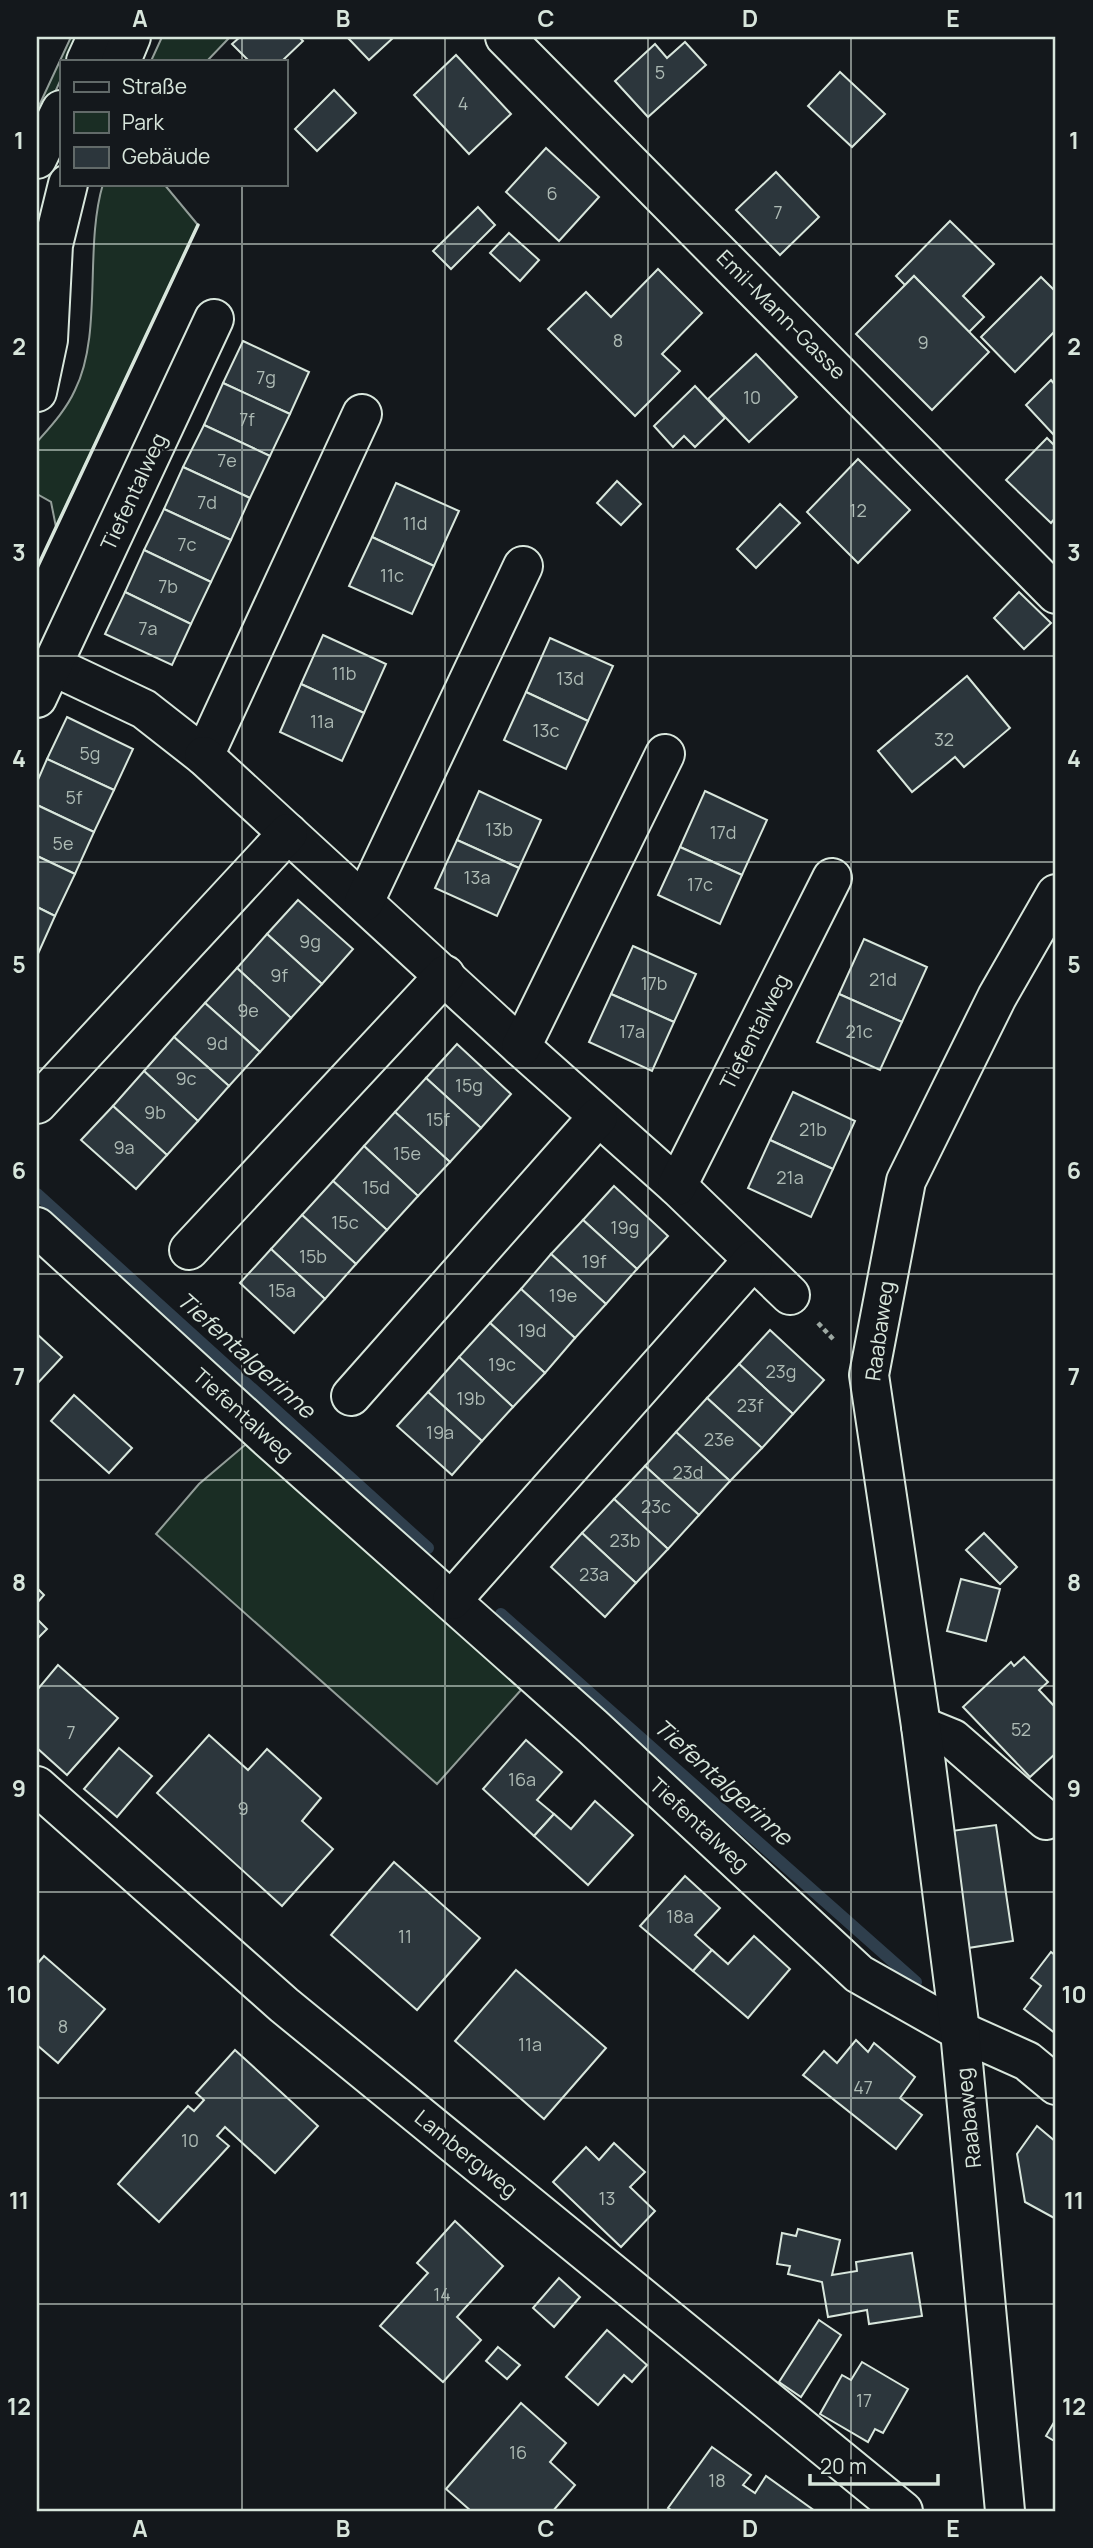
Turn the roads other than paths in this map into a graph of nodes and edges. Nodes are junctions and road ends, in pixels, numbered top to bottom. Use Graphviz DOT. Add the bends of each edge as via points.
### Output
graph roads {
  1 [pos="97,37"];
  2 [pos="131,37"];
  3 [pos="505,37"];
  4 [pos="86,60"];
  5 [pos="121,60"];
  6 [pos="60,112"];
  7 [pos="37,159"];
  8 [pos="68,186"];
  9 [pos="214,319"];
  10 [pos="37,392"];
  11 [pos="362,414"];
  12 [pos="523,566"];
  13 [pos="1056,594"];
  14 [pos="45,682"];
  15 [pos="664,754"];
  16 [pos="204,756"];
  17 [pos="288,832"];
  18 [pos="832,878"];
  19 [pos="1056,894"];
  20 [pos="364,902"];
  21 [pos="445,975"];
  22 [pos="521,1047"];
  23 [pos="37,1104"];
  24 [pos="598,1117"];
  25 [pos="677,1185"];
  26 [pos="37,1227"];
  27 [pos="189,1250"];
  28 [pos="753,1260"];
  29 [pos="790,1295"];
  30 [pos="351,1396"];
  31 [pos="452,1600"];
  32 [pos="921,1727"];
  33 [pos="37,1786"];
  34 [pos="1046,1820"];
  35 [pos="960,2031"];
  36 [pos="1056,2085"];
  37 [pos="903,2511"];
  38 [pos="1005,2511"];
  1 -- 4 [label="street"];
  2 -- 5 [label="street"];
  3 -- 13 [label="street, Emil-Mann-Gasse"];
  6 -- 7 [label="street"];
  8 -- 10 [label="street" via="53,246 48,340"];
  9 -- 14 [label="street, Tiefentalweg"];
  11 -- 16 [label="street"];
  12 -- 20 [label="street"];
  14 -- 16 [label="street, Tiefentalweg" via="144,709"];
  15 -- 22 [label="street"];
  16 -- 17 [label="street, Tiefentalweg"];
  17 -- 20 [label="street, Tiefentalweg"];
  17 -- 23 [label="street"];
  18 -- 25 [label="street, Tiefentalweg"];
  19 -- 32 [label="street, Raabaweg" via="997,997 906,1181 869,1375"];
  20 -- 21 [label="street, Tiefentalweg"];
  21 -- 22 [label="street, Tiefentalweg"];
  21 -- 27 [label="street"];
  22 -- 24 [label="street, Tiefentalweg"];
  24 -- 25 [label="street, Tiefentalweg"];
  24 -- 30 [label="street"];
  25 -- 28 [label="street, Tiefentalweg"];
  26 -- 31 [label="street, Tiefentalweg"];
  28 -- 29 [label="street, Tiefentalweg"];
  28 -- 31 [label="street"];
  31 -- 35 [label="street, Tiefentalweg" via="859,1974"];
  32 -- 34 [label="street" via="953,1739"];
  32 -- 35 [label="street, Raabaweg"];
  33 -- 37 [label="street, Lambergweg" via="284,2005"];
  35 -- 36 [label="street, Tiefentalweg" via="1027,2061"];
  35 -- 38 [label="street, Raabaweg"];
}
